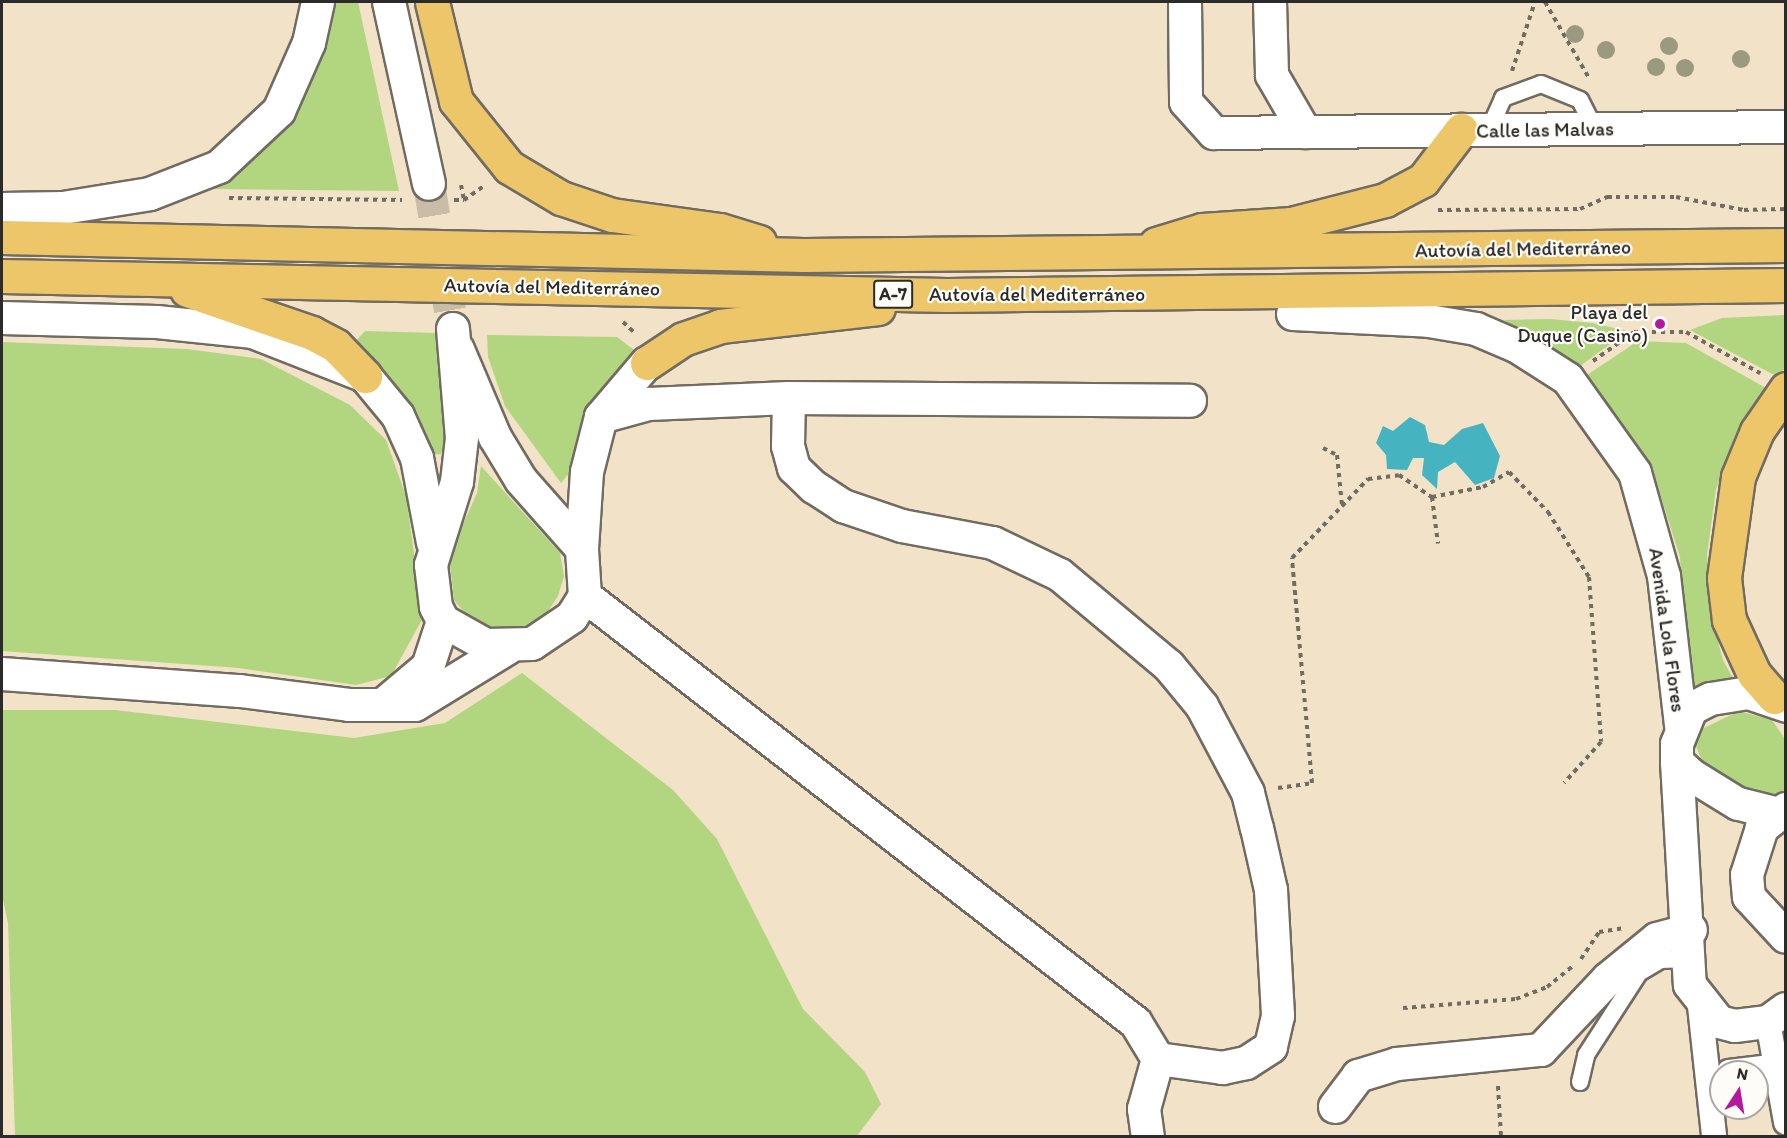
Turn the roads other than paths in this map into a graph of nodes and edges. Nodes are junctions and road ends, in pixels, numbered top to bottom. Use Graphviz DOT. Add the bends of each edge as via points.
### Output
graph roads {
  1 [pos="318,2"];
  2 [pos="389,2"];
  3 [pos="432,2"];
  4 [pos="1185,2"];
  5 [pos="1270,2"];
  6 [pos="1785,127"];
  7 [pos="1595,129"];
  8 [pos="1475,130"];
  9 [pos="1305,132"];
  10 [pos="425,195"];
  11 [pos="2,209"];
  12 [pos="2,237"];
  13 [pos="1785,245"];
  14 [pos="804,255"];
  15 [pos="1121,255"];
  16 [pos="2,276"];
  17 [pos="148,278"];
  18 [pos="1785,285"];
  19 [pos="1177,294"];
  20 [pos="947,296"];
  21 [pos="1293,314"];
  22 [pos="2,318"];
  23 [pos="652,358"];
  24 [pos="365,376"];
  25 [pos="1776,383"];
  26 [pos="789,398"];
  27 [pos="1190,401"];
  28 [pos="684,403"];
  29 [pos="601,417"];
  30 [pos="582,549"];
  31 [pos="434,550"];
  32 [pos="585,596"];
  33 [pos="443,621"];
  34 [pos="508,648"];
  35 [pos="2,674"];
  36 [pos="1780,701"];
  37 [pos="380,707"];
  38 [pos="1681,726"];
  39 [pos="1677,762"];
  40 [pos="1782,811"];
  41 [pos="1785,937"];
  42 [pos="1689,944"];
  43 [pos="1699,998"];
  44 [pos="1780,1015"];
  45 [pos="1158,1059"];
  46 [pos="1715,1060"];
  47 [pos="1777,1066"];
  48 [pos="1769,1067"];
  49 [pos="1580,1082"];
  50 [pos="1335,1107"];
  51 [pos="1715,1120"];
  52 [pos="1785,1122"];
  53 [pos="1148,1137"];
  54 [pos="1714,1137"];
  1 -- 11 [label="street" via="309,43 279,111 219,167 150,194 63,208"];
  2 -- 10 [label="street"];
  3 -- 14 [label="highway" via="456,101 509,167 561,198 612,215 720,230"];
  4 -- 9 [label="street, Calle las Malvas" via="1186,102 1214,133"];
  5 -- 9 [label="street" via="1272,75"];
  6 -- 7 [label="street, Calle las Malvas"];
  7 -- 8 [label="street, Calle las Malvas"];
  7 -- 8 [label="lane" via="1580,100 1567,91 1540,84 1503,98"];
  8 -- 9 [label="street, Calle las Malvas"];
  8 -- 15 [label="highway" via="1423,180 1385,200 1291,224 1202,230"];
  12 -- 14 [label="highway, Autovía del Mediterráneo / A-7"];
  13 -- 15 [label="highway, Autovía del Mediterráneo / A-7"];
  14 -- 15 [label="highway, Autovía del Mediterráneo / A-7"];
  16 -- 17 [label="highway, Autovía del Mediterráneo / A-7"];
  17 -- 20 [label="highway, Autovía del Mediterráneo / A-7"];
  17 -- 24 [label="highway" via="312,333 336,346"];
  18 -- 19 [label="highway, Autovía del Mediterráneo / A-7"];
  19 -- 20 [label="highway, Autovía del Mediterráneo / A-7"];
  19 -- 21 [label="highway"];
  20 -- 23 [label="highway" via="837,316 720,326"];
  21 -- 38 [label="street, Avenida Lola Flores" via="1418,320 1476,329 1518,347 1568,379 1635,472 1664,576"];
  22 -- 24 [label="street" via="157,322 253,332"];
  23 -- 28 [label="street" via="648,380 658,394"];
  23 -- 29 [label="street"];
  24 -- 31 [label="street" via="398,416 417,458"];
  25 -- 36 [label="highway" via="1738,477 1724,578 1729,620 1755,674"];
  26 -- 27 [label="street"];
  26 -- 28 [label="street"];
  26 -- 45 [label="street" via="788,446 794,468 814,487 843,506 902,526 993,543 1060,575 1175,674 1202,706 1248,793 1271,890 1280,975 1271,1047 1262,1057 1223,1068"];
  28 -- 29 [label="street" via="621,409"];
  29 -- 30 [label="street" via="586,472"];
  30 -- 31 [label="street" via="521,480 495,436 456,339 458,471"];
  30 -- 32 [label="street"];
  31 -- 33 [label="street" via="430,581"];
  32 -- 34 [label="street" via="554,634"];
  32 -- 45 [label="street" via="1136,1023"];
  33 -- 34 [label="street" via="465,637"];
  33 -- 37 [label="street" via="428,667"];
  34 -- 37 [label="street" via="415,705"];
  35 -- 37 [label="street"];
  36 -- 38 [label="street" via="1749,693 1711,699 1691,709"];
  38 -- 39 [label="street, Avenida Lola Flores"];
  39 -- 40 [label="street" via="1738,804"];
  39 -- 42 [label="street"];
  40 -- 41 [label="street" via="1752,853 1748,886 1760,914"];
  42 -- 43 [label="street" via="1690,985"];
  42 -- 49 [label="lane" via="1640,973 1586,1055"];
  42 -- 50 [label="street" via="1658,939 1608,979 1541,1050 1397,1064 1358,1076"];
  43 -- 44 [label="street" via="1719,1022 1752,1027"];
  43 -- 46 [label="street"];
  44 -- 47 [label="street"];
  45 -- 53 [label="street" via="1144,1109"];
  47 -- 48 [label="street"];
  47 -- 52 [label="street"];
  51 -- 54 [label="street"];
}
